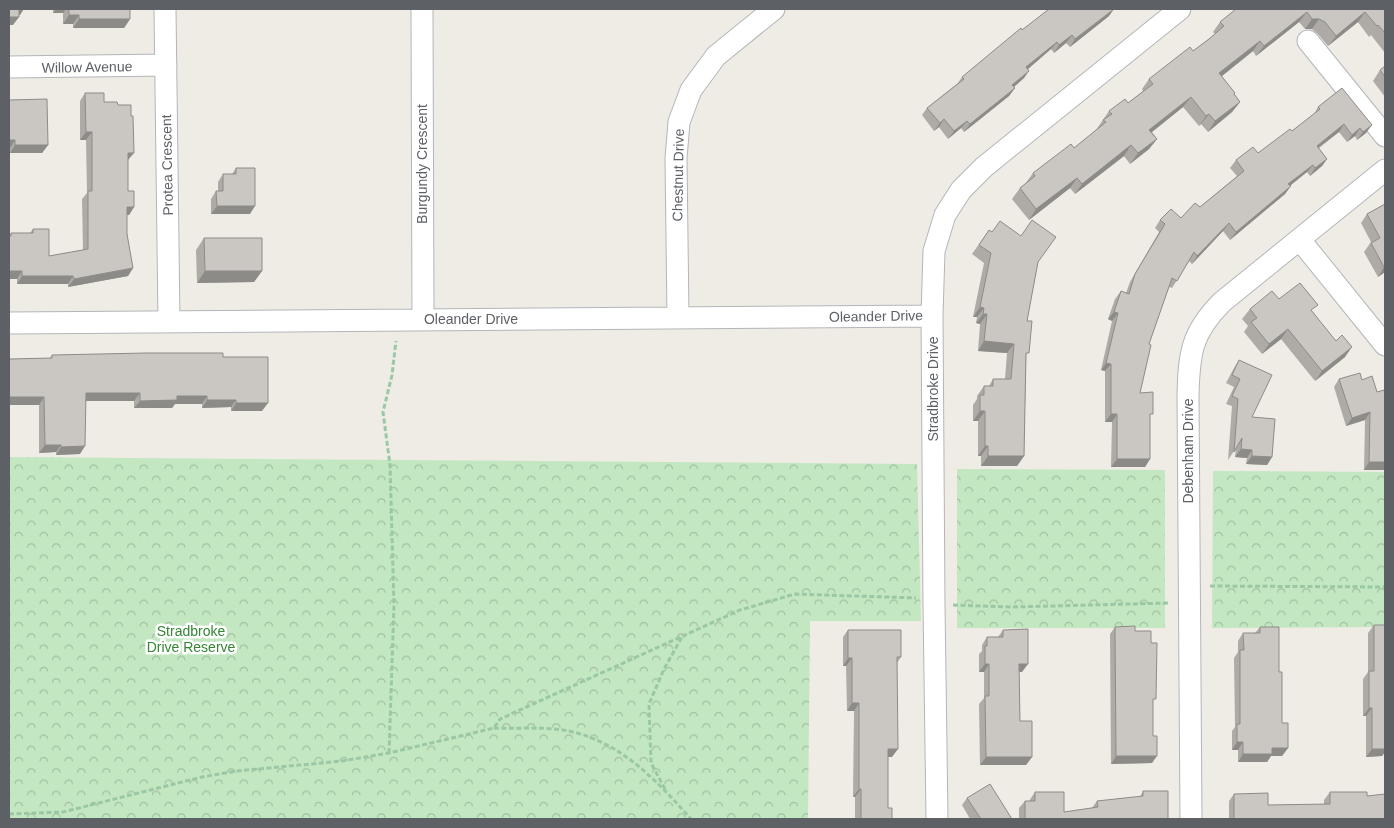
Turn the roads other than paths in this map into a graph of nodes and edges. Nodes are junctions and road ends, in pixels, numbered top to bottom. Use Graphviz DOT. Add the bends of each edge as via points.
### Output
graph roads {
  1 [pos="165,9"];
  2 [pos="422,9"];
  3 [pos="774,9"];
  4 [pos="1180,9"];
  5 [pos="1308,41"];
  6 [pos="166,66"];
  7 [pos="9,67"];
  8 [pos="1385,136"];
  9 [pos="1385,170"];
  10 [pos="1300,240"];
  11 [pos="932,316"];
  12 [pos="678,318"];
  13 [pos="423,319"];
  14 [pos="169,322"];
  15 [pos="9,323"];
  16 [pos="1385,345"];
  17 [pos="937,819"];
  18 [pos="1191,819"];
  1 -- 6 [label="street, Protea Crescent"];
  2 -- 13 [label="street, Burgundy Crescent"];
  3 -- 12 [label="street, Chestnut Drive" via="716,56 691,90 678,122"];
  4 -- 11 [label="street, Stradbroke Drive" via="984,167 962,190 945,215 934,251"];
  5 -- 8 [label="street"];
  6 -- 7 [label="street, Willow Avenue"];
  6 -- 14 [label="street, Protea Crescent"];
  9 -- 10 [label="street, Debenham Drive"];
  10 -- 16 [label="street"];
  10 -- 18 [label="street, Debenham Drive" via="1211,313 1200,328 1188,365"];
  11 -- 12 [label="street, Oleander Drive"];
  11 -- 17 [label="street, Stradbroke Drive"];
  12 -- 13 [label="street, Oleander Drive"];
  13 -- 14 [label="street, Oleander Drive"];
  14 -- 15 [label="street, Oleander Drive"];
}
